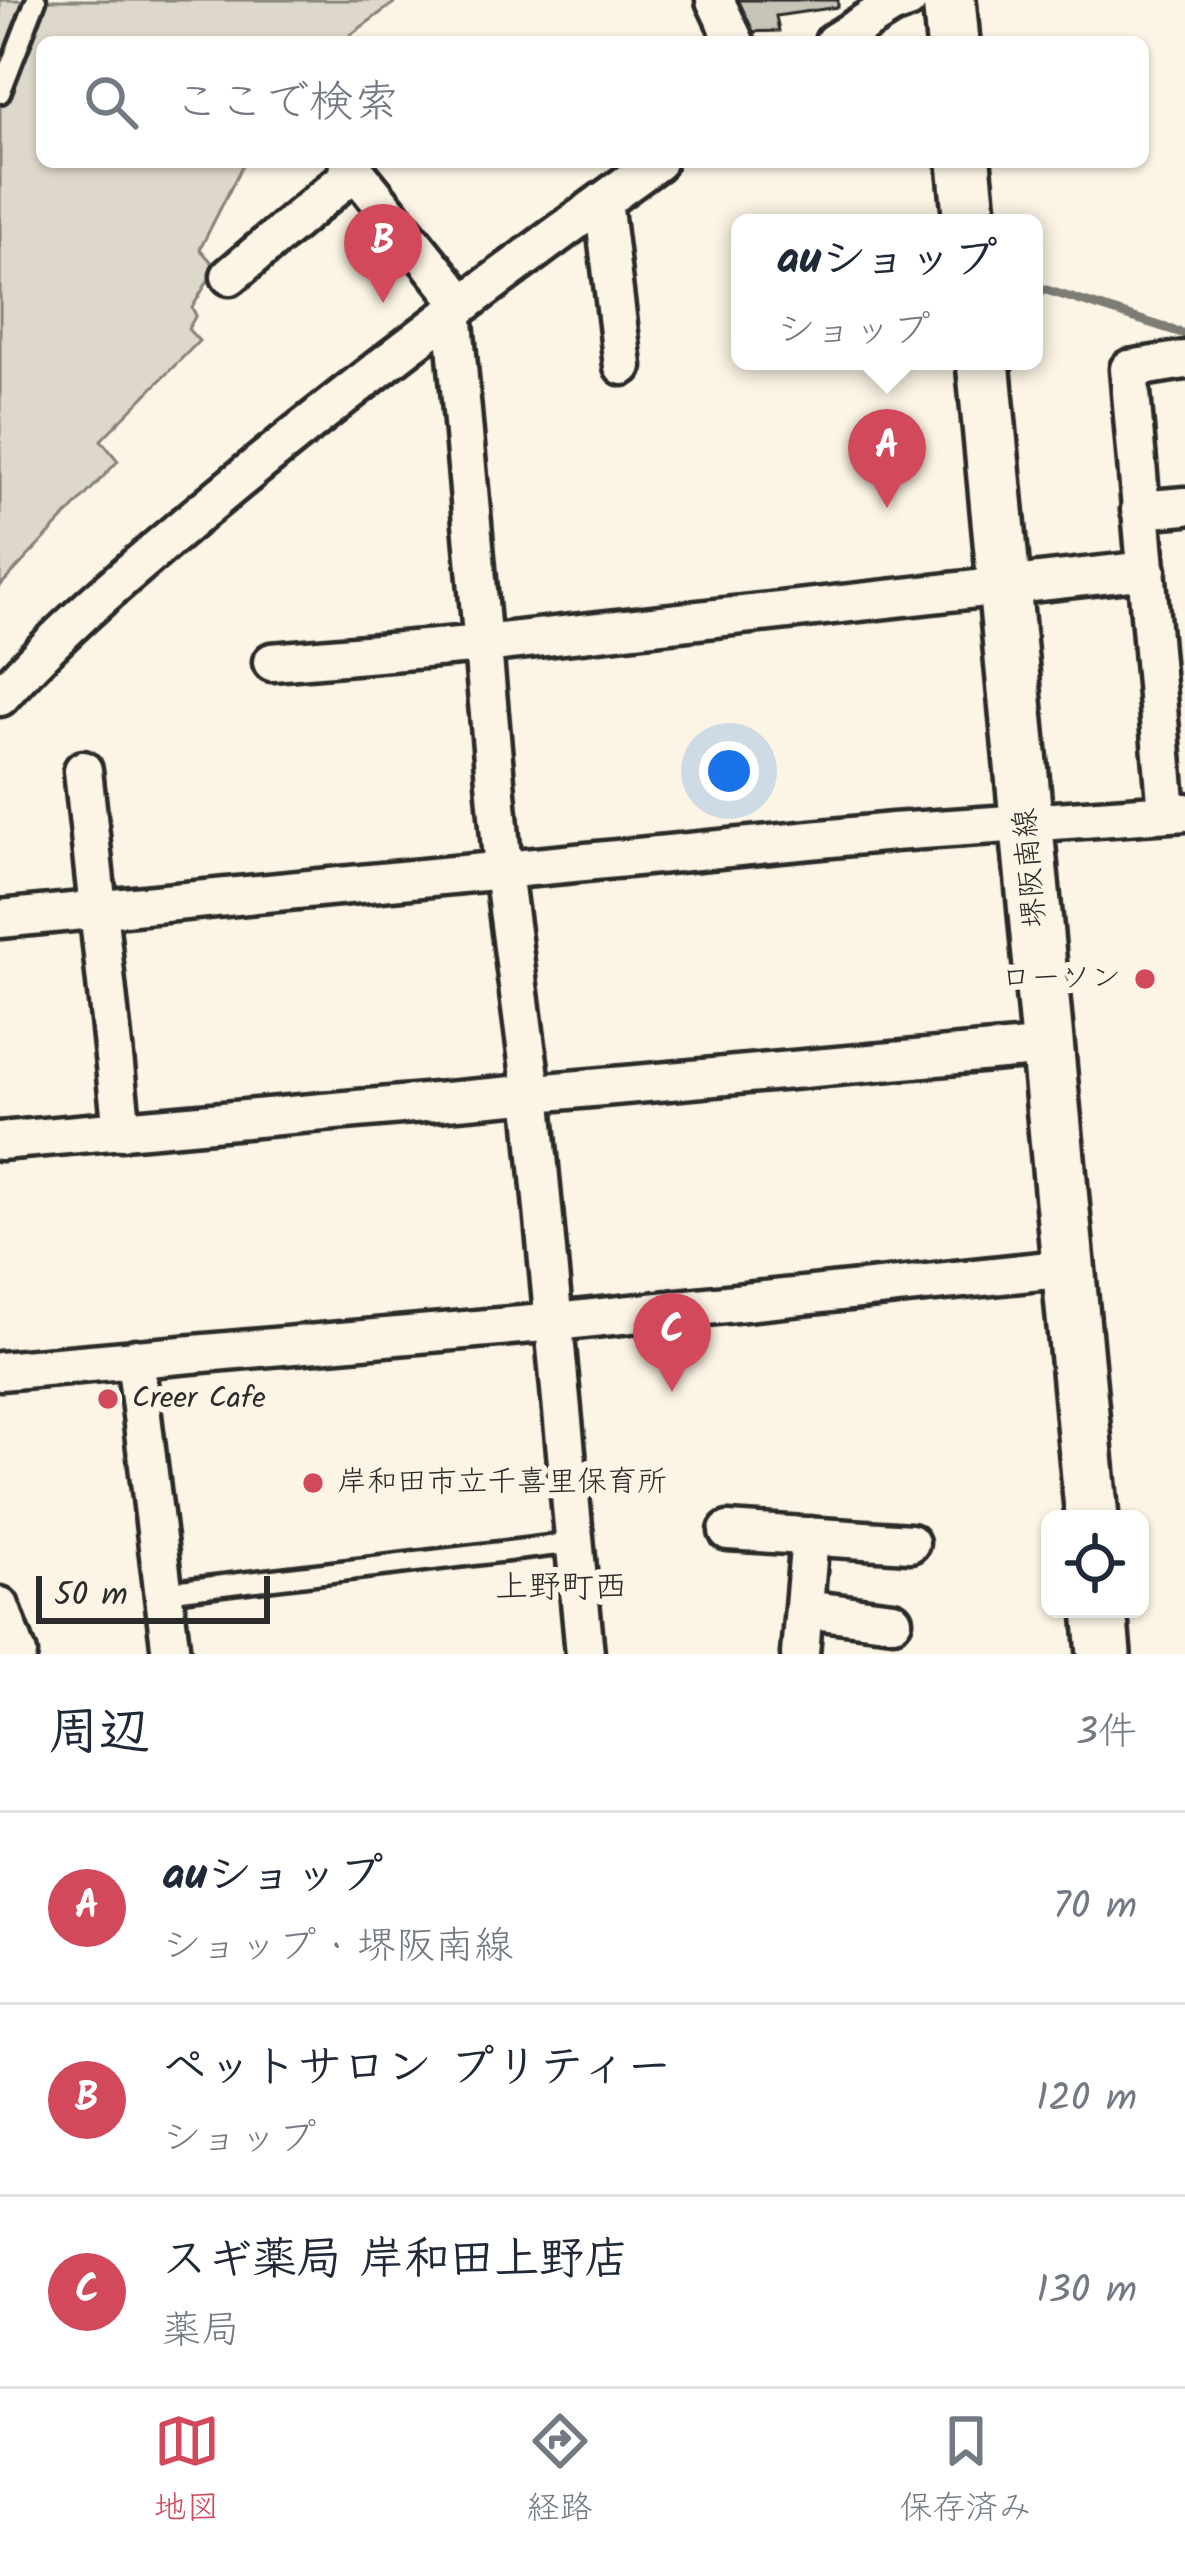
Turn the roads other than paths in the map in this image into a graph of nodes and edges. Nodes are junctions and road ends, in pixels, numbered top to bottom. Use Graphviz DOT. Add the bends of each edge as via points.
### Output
graph roads {
  1 [pos="36,0"];
  2 [pos="715,0"];
  3 [pos="908,0"];
  4 [pos="949,0"];
  5 [pos="732,36"];
  6 [pos="844,36"];
  7 [pos="952,36"];
  8 [pos="0,93"];
  9 [pos="349,168"];
  10 [pos="353,168"];
  11 [pos="649,168"];
  12 [pos="965,168"];
  13 [pos="603,201"];
  14 [pos="969,214"];
  15 [pos="230,277"];
  16 [pos="457,307"];
  17 [pos="630,349"];
  18 [pos="1185,360"];
  19 [pos="984,370"];
  20 [pos="1185,506"];
  21 [pos="1140,510"];
  22 [pos="1147,570"];
  23 [pos="1004,584"];
  24 [pos="483,644"];
  25 [pos="272,662"];
  26 [pos="1168,664"];
  27 [pos="0,698"];
  28 [pos="83,770"];
  29 [pos="1176,813"];
  30 [pos="1027,825"];
  31 [pos="503,871"];
  32 [pos="100,909"];
  33 [pos="0,919"];
  34 [pos="1048,1047"];
  35 [pos="532,1092"];
  36 [pos="122,1131"];
  37 [pos="0,1141"];
  38 [pos="1069,1268"];
  39 [pos="555,1322"];
  40 [pos="135,1358"];
  41 [pos="0,1371"];
  42 [pos="1091,1510"];
  43 [pos="728,1531"];
  44 [pos="810,1536"];
  45 [pos="574,1543"];
  46 [pos="910,1543"];
  47 [pos="164,1592"];
  48 [pos="0,1606"];
  49 [pos="804,1610"];
  50 [pos="1101,1618"];
  51 [pos="893,1620"];
  52 [pos="18,1654"];
  53 [pos="171,1654"];
  54 [pos="585,1654"];
  55 [pos="800,1654"];
  56 [pos="1104,1654"];
  1 -- 8 [label="lane"];
  2 -- 5 [label="street"];
  3 -- 6 [label="street"];
  4 -- 7 [label="main road"];
  9 -- 15 [label="street"];
  10 -- 16 [label="street"];
  11 -- 13 [label="street"];
  12 -- 14 [label="main road"];
  13 -- 16 [label="street"];
  13 -- 17 [label="street"];
  16 -- 24 [label="street"];
  16 -- 27 [label="street" via="162,544"];
  18 -- 21 [label="street" via="1129,368"];
  19 -- 23 [label="main road, 堺阪南線"];
  20 -- 21 [label="street"];
  21 -- 22 [label="street"];
  22 -- 23 [label="street"];
  22 -- 26 [label="street"];
  23 -- 24 [label="street"];
  23 -- 30 [label="main road, 堺阪南線"];
  24 -- 25 [label="street"];
  24 -- 31 [label="street"];
  26 -- 29 [label="street"];
  28 -- 32 [label="street"];
  29 -- 30 [label="street"];
  30 -- 31 [label="street"];
  30 -- 34 [label="main road, 堺阪南線"];
  31 -- 32 [label="street"];
  31 -- 35 [label="street"];
  32 -- 33 [label="street"];
  32 -- 36 [label="street"];
  34 -- 35 [label="street"];
  34 -- 38 [label="main road, 堺阪南線"];
  35 -- 36 [label="street"];
  35 -- 39 [label="street"];
  36 -- 37 [label="street"];
  38 -- 39 [label="street"];
  38 -- 42 [label="main road, 堺阪南線"];
  39 -- 40 [label="street"];
  39 -- 45 [label="street"];
  40 -- 41 [label="street"];
  40 -- 47 [label="street"];
  43 -- 44 [label="street"];
  44 -- 46 [label="street"];
  44 -- 49 [label="street"];
  45 -- 47 [label="lane"];
  45 -- 54 [label="street"];
  47 -- 53 [label="street"];
  48 -- 52 [label="street"];
  49 -- 51 [label="street"];
  49 -- 55 [label="street"];
  50 -- 56 [label="main road"];
}
